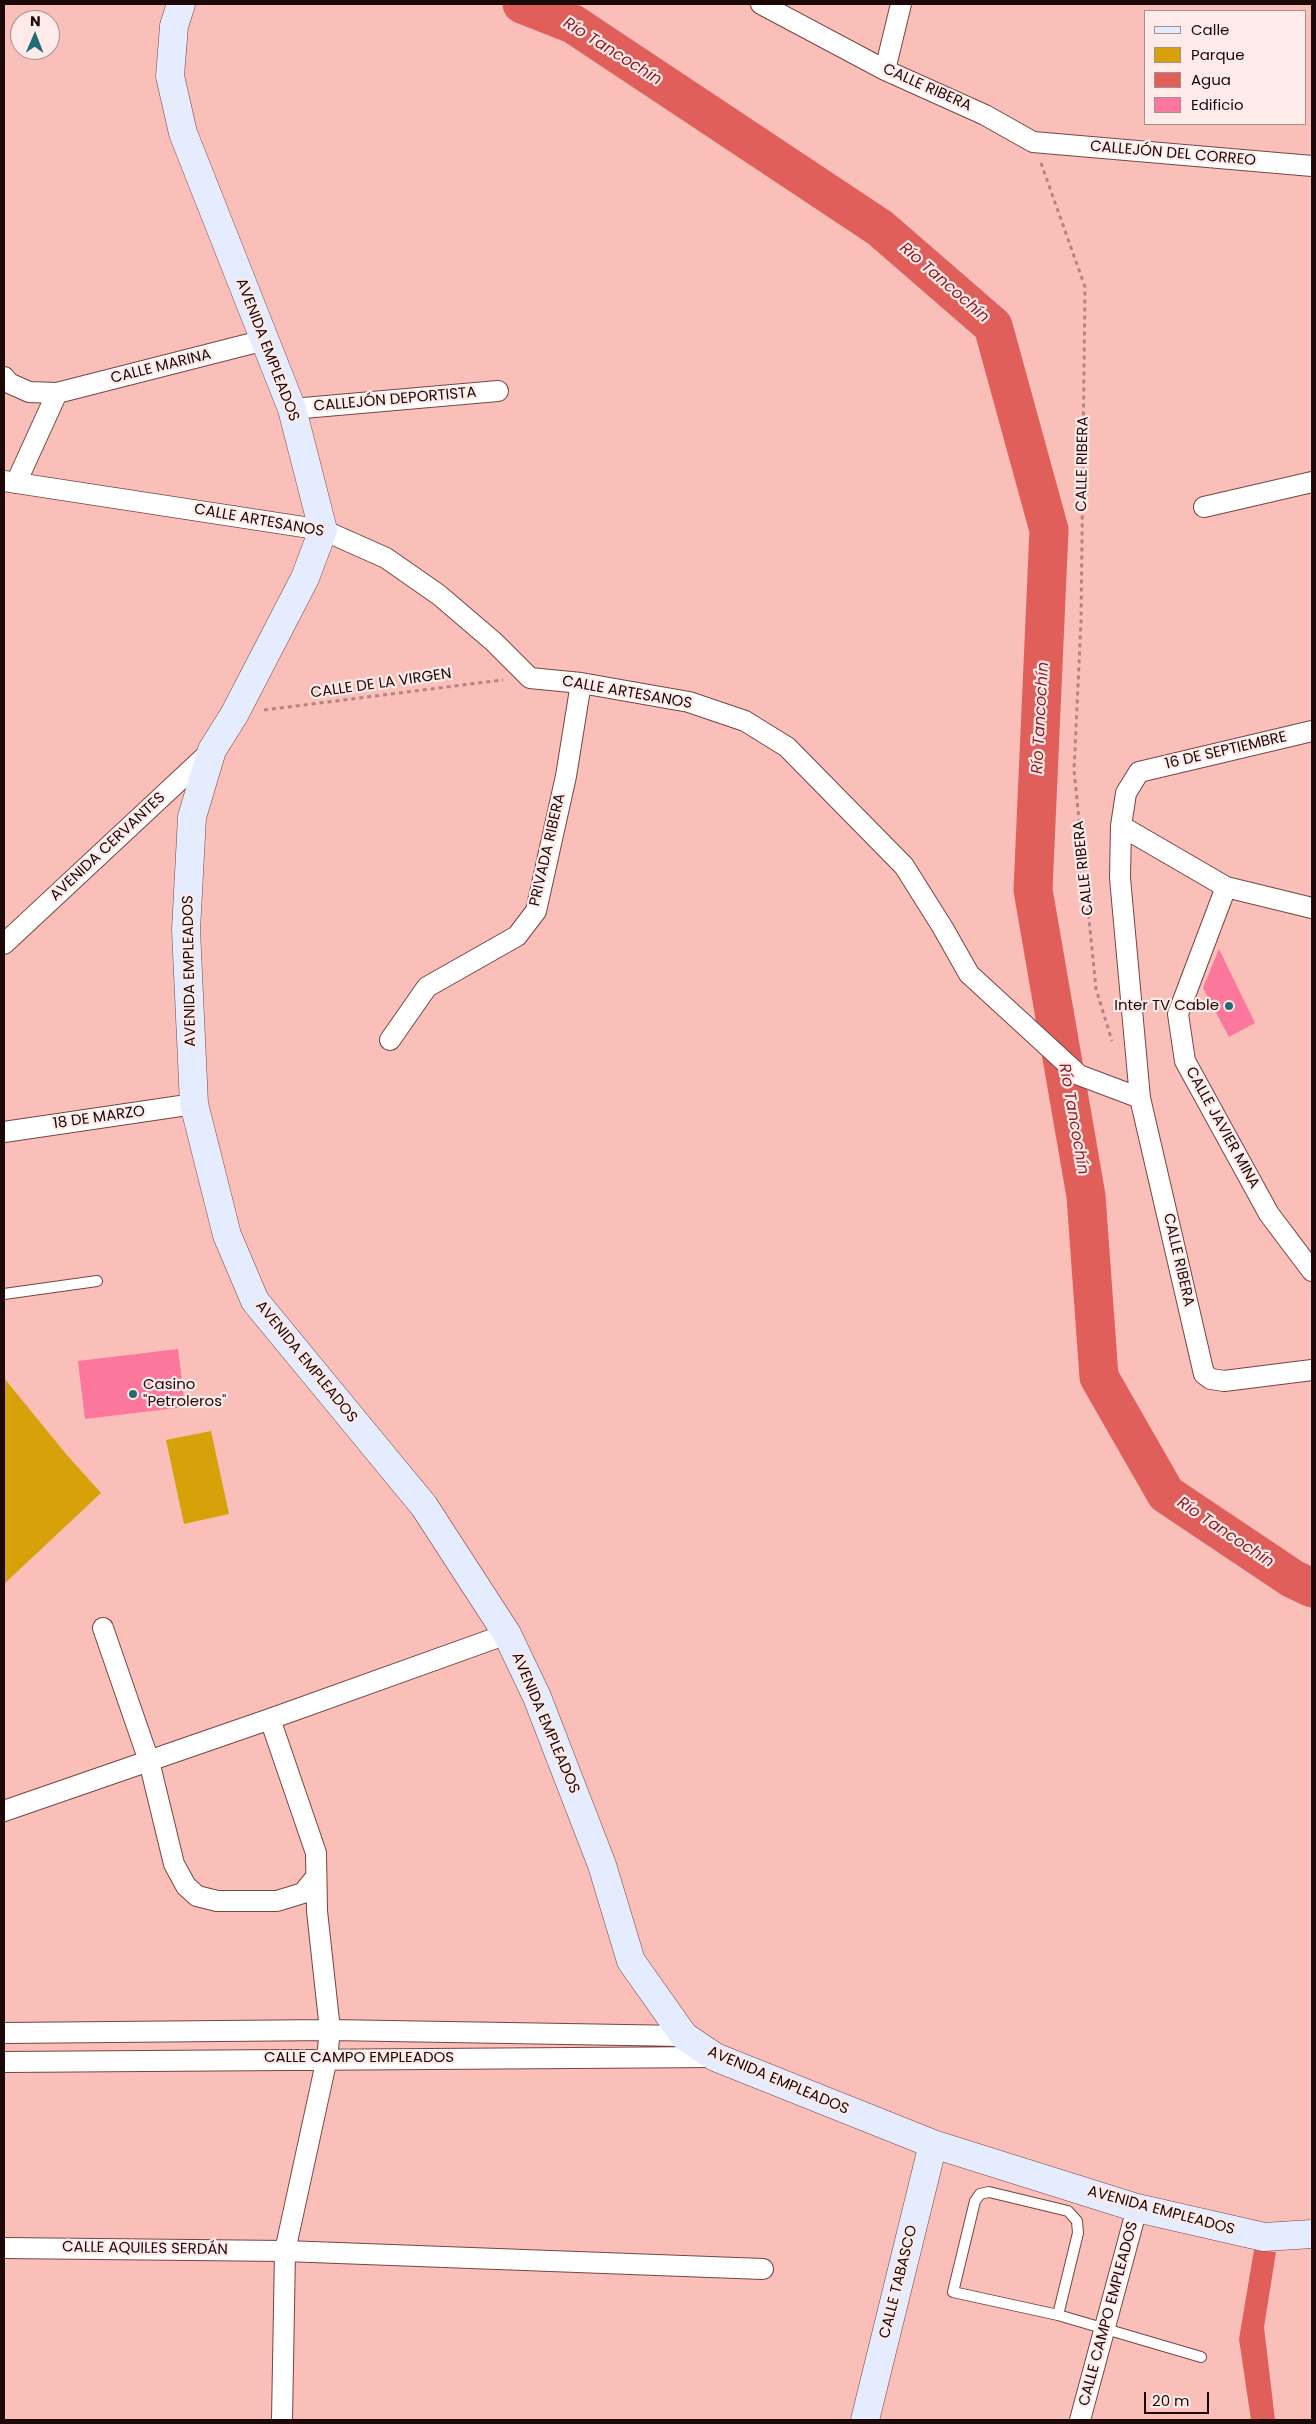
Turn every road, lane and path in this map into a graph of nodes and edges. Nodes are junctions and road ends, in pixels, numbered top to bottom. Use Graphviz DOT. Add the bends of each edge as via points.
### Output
graph roads {
  1 [pos="181,4"];
  2 [pos="761,4"];
  3 [pos="901,4"];
  4 [pos="885,70"];
  5 [pos="1033,142"];
  6 [pos="1312,166"];
  7 [pos="265,340"];
  8 [pos="4,377"];
  9 [pos="498,391"];
  10 [pos="57,393"];
  11 [pos="292,409"];
  12 [pos="10,482"];
  13 [pos="1312,482"];
  14 [pos="1204,507"];
  15 [pos="323,530"];
  16 [pos="530,678"];
  17 [pos="581,683"];
  18 [pos="234,714"];
  19 [pos="1312,731"];
  20 [pos="212,750"];
  21 [pos="1140,772"];
  22 [pos="1121,826"];
  23 [pos="1226,887"];
  24 [pos="1312,908"];
  25 [pos="4,944"];
  26 [pos="390,1040"];
  27 [pos="1114,1046"];
  28 [pos="1140,1098"];
  29 [pos="194,1104"];
  30 [pos="4,1132"];
  31 [pos="1312,1271"];
  32 [pos="97,1281"];
  33 [pos="4,1294"];
  34 [pos="1312,1370"];
  35 [pos="103,1628"];
  36 [pos="507,1634"];
  37 [pos="270,1719"];
  38 [pos="150,1761"];
  39 [pos="4,1811"];
  40 [pos="316,1876"];
  41 [pos="330,2030"];
  42 [pos="4,2034"];
  43 [pos="684,2036"];
  44 [pos="715,2057"];
  45 [pos="327,2058"];
  46 [pos="4,2062"];
  47 [pos="933,2144"];
  48 [pos="1137,2208"];
  49 [pos="1312,2234"];
  50 [pos="4,2248"];
  51 [pos="285,2251"];
  52 [pos="763,2269"];
  53 [pos="1058,2315"];
  54 [pos="1104,2329"];
  55 [pos="1201,2357"];
  56 [pos="282,2420"];
  57 [pos="865,2420"];
  58 [pos="1080,2420"];
  1 -- 7 [label="street, AVENIDA EMPLEADOS" via="174,26 170,76 183,133"];
  2 -- 4 [label="street, CALLE RIBERA"];
  3 -- 4 [label="street"];
  4 -- 5 [label="street, CALLE RIBERA" via="985,115"];
  5 -- 6 [label="street, CALLEJÓN DEL CORREO"];
  5 -- 27 [label="path, CALLE RIBERA" via="1085,287 1081,622 1074,770 1096,989"];
  7 -- 10 [label="street, CALLE MARINA"];
  7 -- 11 [label="street, AVENIDA EMPLEADOS"];
  8 -- 10 [label="street, CALLE MARINA" via="29,392"];
  9 -- 11 [label="street, CALLEJÓN DEPORTISTA"];
  10 -- 12 [label="street"];
  11 -- 15 [label="street, AVENIDA EMPLEADOS"];
  12 -- 15 [label="street, CALLE ARTESANOS"];
  13 -- 14 [label="street"];
  15 -- 16 [label="street, CALLE ARTESANOS" via="386,558 439,595"];
  15 -- 18 [label="street, AVENIDA EMPLEADOS" via="306,578"];
  16 -- 17 [label="street, CALLE ARTESANOS"];
  16 -- 18 [label="path, CALLE DE LA VIRGEN"];
  17 -- 26 [label="street, PRIVADA RIBERA" via="566,776 536,911 516,936 427,987"];
  17 -- 28 [label="street, CALLE ARTESANOS" via="688,702 745,721 786,747 904,866 969,974 1079,1075"];
  18 -- 20 [label="street, AVENIDA EMPLEADOS"];
  19 -- 21 [label="street, 16 DE SEPTIEMBRE"];
  20 -- 25 [label="street, AVENIDA CERVANTES"];
  20 -- 29 [label="street, AVENIDA EMPLEADOS" via="192,817 186,930"];
  21 -- 22 [label="street, CALLE RIBERA" via="1126,793"];
  22 -- 23 [label="street"];
  22 -- 28 [label="street, CALLE RIBERA" via="1120,878"];
  23 -- 24 [label="street"];
  23 -- 31 [label="street, CALLE JAVIER MINA" via="1178,1014 1186,1061 1270,1214"];
  28 -- 34 [label="street, CALLE RIBERA" via="1204,1374 1224,1381"];
  29 -- 30 [label="street, 18 DE MARZO"];
  29 -- 36 [label="street, AVENIDA EMPLEADOS" via="227,1235 255,1301 424,1506"];
  32 -- 33 [label="lane"];
  35 -- 38 [label="street"];
  36 -- 37 [label="street"];
  36 -- 43 [label="street, AVENIDA EMPLEADOS" via="537,1697 602,1865 631,1961"];
  37 -- 38 [label="street"];
  37 -- 40 [label="street" via="316,1853"];
  38 -- 39 [label="street"];
  38 -- 40 [label="street" via="174,1864 186,1886 197,1896 217,1901 277,1901 303,1893"];
  40 -- 41 [label="street"];
  41 -- 42 [label="street, CALLE CAMPO EMPLEADOS"];
  41 -- 43 [label="street, CALLE CAMPO EMPLEADOS"];
  41 -- 45 [label="street"];
  43 -- 44 [label="street, AVENIDA EMPLEADOS"];
  44 -- 45 [label="street, CALLE CAMPO EMPLEADOS"];
  44 -- 47 [label="street, AVENIDA EMPLEADOS"];
  45 -- 46 [label="street, CALLE CAMPO EMPLEADOS"];
  45 -- 51 [label="street"];
  47 -- 48 [label="street, AVENIDA EMPLEADOS"];
  47 -- 57 [label="street, CALLE TABASCO"];
  48 -- 49 [label="street, AVENIDA EMPLEADOS" via="1264,2237"];
  48 -- 54 [label="street, CALLE CAMPO EMPLEADOS"];
  50 -- 51 [label="street, CALLE AQUILES SERDÁN"];
  51 -- 52 [label="street, CALLE AQUILES SERDÁN"];
  51 -- 56 [label="street"];
  53 -- 53 [label="lane" via="1078,2233 1077,2221 1068,2211 989,2192 980,2194 975,2201 953,2292"];
  53 -- 54 [label="lane"];
  54 -- 55 [label="lane"];
  54 -- 58 [label="street, CALLE CAMPO EMPLEADOS"];
}
